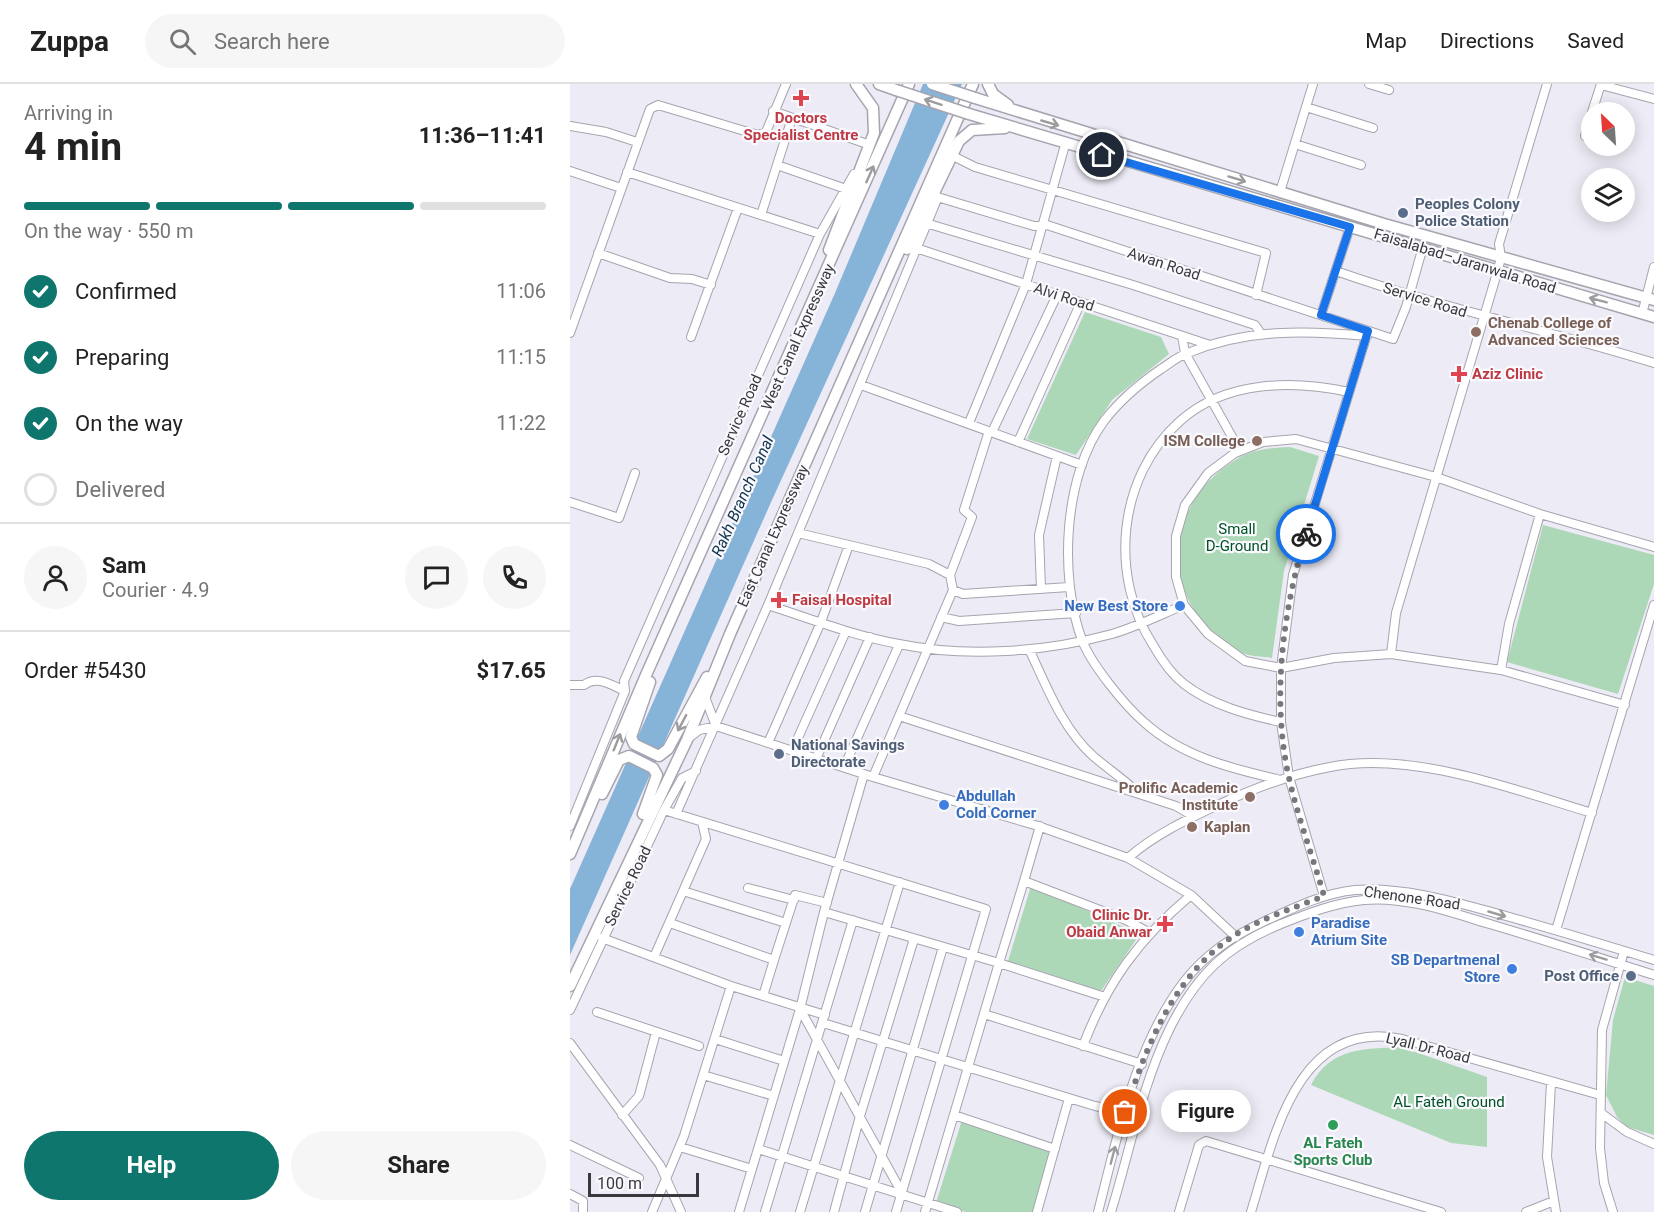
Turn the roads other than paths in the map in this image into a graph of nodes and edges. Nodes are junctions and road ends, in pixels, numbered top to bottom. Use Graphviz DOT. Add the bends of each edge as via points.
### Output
graph roads {
  1 [pos="786,84"];
  2 [pos="856,84"];
  3 [pos="879,84"];
  4 [pos="909,84"];
  5 [pos="932,84"];
  6 [pos="973,84"];
  7 [pos="1313,84"];
  8 [pos="1369,84"];
  9 [pos="1547,84"];
  10 [pos="1601,84"];
  11 [pos="989,85"];
  12 [pos="1389,90"];
  13 [pos="1654,99"];
  14 [pos="1596,102"];
  15 [pos="1306,107"];
  16 [pos="773,111"];
  17 [pos="1022,114"];
  18 [pos="792,118"];
  19 [pos="570,126"];
  20 [pos="1016,128"];
  21 [pos="1373,128"];
  22 [pos="637,142"];
  23 [pos="1065,144"];
  24 [pos="1295,144"];
  25 [pos="870,145"];
  26 [pos="951,156"];
  27 [pos="777,165"];
  28 [pos="1361,165"];
  29 [pos="570,171"];
  30 [pos="627,172"];
  31 [pos="621,188"];
  32 [pos="846,189"];
  33 [pos="1053,189"];
  34 [pos="1280,192"];
  35 [pos="936,196"];
  36 [pos="738,208"];
  37 [pos="761,215"];
  38 [pos="929,224"];
  39 [pos="1042,225"];
  40 [pos="1350,227"];
  41 [pos="820,234"];
  42 [pos="917,244"];
  43 [pos="1422,250"];
  44 [pos="598,253"];
  45 [pos="1035,255"];
  46 [pos="1501,258"];
  47 [pos="1654,267"];
  48 [pos="1336,271"];
  49 [pos="1497,273"];
  50 [pos="1026,284"];
  51 [pos="711,285"];
  52 [pos="1057,294"];
  53 [pos="1256,295"];
  54 [pos="1407,296"];
  55 [pos="1649,299"];
  56 [pos="1081,302"];
  57 [pos="1642,314"];
  58 [pos="1321,315"];
  59 [pos="1654,317"];
  60 [pos="1484,318"];
  61 [pos="570,332"];
  62 [pos="1367,333"];
  63 [pos="1261,334"];
  64 [pos="1182,336"];
  65 [pos="691,337"];
  66 [pos="1210,345"];
  67 [pos="1185,353"];
  68 [pos="1654,363"];
  69 [pos="861,385"];
  70 [pos="1349,392"];
  71 [pos="1213,401"];
  72 [pos="762,420"];
  73 [pos="969,423"];
  74 [pos="990,432"];
  75 [pos="819,434"];
  76 [pos="1018,442"];
  77 [pos="1331,447"];
  78 [pos="1240,451"];
  79 [pos="1057,456"];
  80 [pos="1082,465"];
  81 [pos="635,472"];
  82 [pos="1436,477"];
  83 [pos="570,502"];
  84 [pos="1539,514"];
  85 [pos="798,533"];
  86 [pos="849,545"];
  87 [pos="1654,547"];
  88 [pos="950,575"];
  89 [pos="1069,587"];
  90 [pos="1041,588"];
  91 [pos="953,590"];
  92 [pos="677,605"];
  93 [pos="768,605"];
  94 [pos="1184,605"];
  95 [pos="1654,605"];
  96 [pos="1076,613"];
  97 [pos="941,617"];
  98 [pos="821,622"];
  99 [pos="1139,624"];
  100 [pos="846,631"];
  101 [pos="730,634"];
  102 [pos="870,637"];
  103 [pos="1082,641"];
  104 [pos="899,645"];
  105 [pos="928,648"];
  106 [pos="1029,649"];
  107 [pos="1391,654"];
  108 [pos="1281,668"];
  109 [pos="1500,670"];
  110 [pos="570,685"];
  111 [pos="625,691"];
  112 [pos="705,697"];
  113 [pos="1625,705"];
  114 [pos="898,716"];
  115 [pos="1281,722"];
  116 [pos="716,726"];
  117 [pos="687,740"];
  118 [pos="768,743"];
  119 [pos="792,751"];
  120 [pos="816,759"];
  121 [pos="844,768"];
  122 [pos="696,771"];
  123 [pos="864,774"];
  124 [pos="873,777"];
  125 [pos="1289,777"];
  126 [pos="1277,780"];
  127 [pos="1139,794"];
  128 [pos="664,810"];
  129 [pos="1592,813"];
  130 [pos="676,814"];
  131 [pos="1193,816"];
  132 [pos="702,822"];
  133 [pos="570,826"];
  134 [pos="1040,826"];
  135 [pos="570,855"];
  136 [pos="1128,858"];
  137 [pos="838,863"];
  138 [pos="1024,881"];
  139 [pos="900,882"];
  140 [pos="616,887"];
  141 [pos="748,888"];
  142 [pos="683,891"];
  143 [pos="1191,895"];
  144 [pos="1324,896"];
  145 [pos="794,900"];
  146 [pos="827,903"];
  147 [pos="824,912"];
  148 [pos="853,920"];
  149 [pos="670,922"];
  150 [pos="786,923"];
  151 [pos="886,930"];
  152 [pos="1556,930"];
  153 [pos="1150,933"];
  154 [pos="1234,935"];
  155 [pos="602,938"];
  156 [pos="914,939"];
  157 [pos="1242,942"];
  158 [pos="943,947"];
  159 [pos="1624,951"];
  160 [pos="972,955"];
  161 [pos="654,957"];
  162 [pos="774,960"];
  163 [pos="1654,960"];
  164 [pos="999,963"];
  165 [pos="1620,964"];
  166 [pos="1654,975"];
  167 [pos="570,986"];
  168 [pos="732,986"];
  169 [pos="763,996"];
  170 [pos="1105,997"];
  171 [pos="800,1008"];
  172 [pos="570,1010"];
  173 [pos="597,1012"];
  174 [pos="984,1014"];
  175 [pos="824,1019"];
  176 [pos="656,1032"];
  177 [pos="854,1033"];
  178 [pos="715,1039"];
  179 [pos="817,1040"];
  180 [pos="883,1042"];
  181 [pos="570,1043"];
  182 [pos="699,1046"];
  183 [pos="1083,1046"];
  184 [pos="912,1051"];
  185 [pos="940,1059"];
  186 [pos="784,1061"];
  187 [pos="1142,1064"];
  188 [pos="968,1067"];
  189 [pos="704,1075"];
  190 [pos="840,1082"];
  191 [pos="1551,1083"];
  192 [pos="1600,1095"];
  193 [pos="774,1096"];
  194 [pos="1069,1098"];
  195 [pos="1125,1112"];
  196 [pos="1601,1113"];
  197 [pos="622,1115"];
  198 [pos="954,1115"];
  199 [pos="860,1116"];
  200 [pos="1654,1144"];
  201 [pos="570,1145"];
  202 [pos="680,1147"];
  203 [pos="758,1149"];
  204 [pos="1055,1149"];
  205 [pos="782,1156"];
  206 [pos="881,1156"];
  207 [pos="1267,1161"];
  208 [pos="814,1166"];
  209 [pos="752,1169"];
  210 [pos="844,1176"];
  211 [pos="639,1178"];
  212 [pos="667,1180"];
  213 [pos="873,1184"];
  214 [pos="902,1193"];
  215 [pos="570,1194"];
  216 [pos="1554,1201"];
  217 [pos="929,1203"];
  218 [pos="583,1212"];
  219 [pos="652,1212"];
  220 [pos="681,1212"];
  221 [pos="740,1212"];
  222 [pos="765,1212"];
  223 [pos="800,1212"];
  224 [pos="834,1212"];
  225 [pos="865,1212"];
  226 [pos="896,1212"];
  227 [pos="926,1212"];
  228 [pos="957,1212"];
  229 [pos="1037,1212"];
  230 [pos="1098,1212"];
  231 [pos="1111,1212"];
  232 [pos="1179,1212"];
  233 [pos="1251,1212"];
  234 [pos="1440,1212"];
  235 [pos="1526,1212"];
  236 [pos="1556,1212"];
  237 [pos="1612,1212"];
  1 -- 16 [label="street"];
  2 -- 25 [label="main road" via="873,108"];
  20 -- 3 [label="main road, Faisalabad–Jaranwala Road, one-way, bridge"];
  72 -- 4 [label="main road, West Canal Expressway, one-way"];
  5 -- 17 [label="main road, Faisalabad–Jaranwala Road, bridge"];
  6 -- 75 [label="main road, East Canal Expressway"];
  7 -- 15 [label="street"];
  8 -- 12 [label="street"];
  9 -- 46 [label="street" via="1499,244"];
  10 -- 13 [label="street"];
  10 -- 14 [label="street"];
  11 -- 17 [label="main road" via="997,98"];
  15 -- 21 [label="street"];
  15 -- 24 [label="street"];
  16 -- 18 [label="street"];
  16 -- 22 [label="street" via="766,132 758,135 658,105 650,109"];
  17 -- 34 [label="main road, Faisalabad–Jaranwala Road, one-way"];
  18 -- 25 [label="street"];
  18 -- 27 [label="street"];
  19 -- 22 [label="street"];
  20 -- 23 [label="main road, Faisalabad–Jaranwala Road"];
  20 -- 26 [label="main road" via="972,130 959,141"];
  22 -- 30 [label="street"];
  23 -- 33 [label="street"];
  23 -- 40 [label="main road, Faisalabad–Jaranwala Road"];
  24 -- 28 [label="street"];
  24 -- 34 [label="street"];
  25 -- 32 [label="street, Service Road"];
  25 -- 72 [label="main road"];
  26 -- 33 [label="street" via="975,167"];
  26 -- 35 [label="main road"];
  27 -- 32 [label="street"];
  27 -- 37 [label="street"];
  29 -- 31 [label="street"];
  30 -- 31 [label="street"];
  30 -- 36 [label="street"];
  31 -- 44 [label="street"];
  32 -- 41 [label="street, Service Road"];
  33 -- 39 [label="street"];
  33 -- 53 [label="street" via="1266,253"];
  34 -- 46 [label="main road, Faisalabad–Jaranwala Road"];
  35 -- 38 [label="street"];
  35 -- 39 [label="street, Awan Road" via="1034,226"];
  35 -- 42 [label="main road"];
  36 -- 37 [label="street"];
  36 -- 51 [label="street"];
  37 -- 41 [label="street"];
  38 -- 42 [label="street"];
  38 -- 45 [label="street"];
  39 -- 45 [label="street"];
  39 -- 53 [label="street, Awan Road"];
  40 -- 43 [label="main road, Faisalabad–Jaranwala Road"];
  40 -- 48 [label="street"];
  41 -- 111 [label="street, Service Road" via="624,681"];
  42 -- 50 [label="street, Alvi Road"];
  42 -- 69 [label="street"];
  42 -- 75 [label="main road"];
  43 -- 49 [label="main road, Faisalabad–Jaranwala Road"];
  43 -- 54 [label="street"];
  44 -- 51 [label="street" via="670,278"];
  44 -- 61 [label="street"];
  45 -- 50 [label="street"];
  45 -- 63 [label="street" via="1256,325"];
  46 -- 49 [label="street"];
  46 -- 55 [label="main road, Faisalabad–Jaranwala Road"];
  47 -- 55 [label="street"];
  48 -- 54 [label="street, Service Road"];
  48 -- 58 [label="street"];
  57 -- 49 [label="main road, Faisalabad–Jaranwala Road, one-way"];
  49 -- 60 [label="street"];
  50 -- 52 [label="street, Alvi Road"];
  50 -- 73 [label="street"];
  51 -- 65 [label="street"];
  52 -- 56 [label="street, Alvi Road"];
  52 -- 74 [label="street"];
  53 -- 58 [label="street, Awan Road"];
  54 -- 60 [label="street, Service Road"];
  54 -- 62 [label="street, Awan Road" via="1395,339"];
  55 -- 57 [label="street"];
  56 -- 64 [label="street, Alvi Road"];
  56 -- 76 [label="street"];
  57 -- 59 [label="main road, Faisalabad–Jaranwala Road"];
  58 -- 62 [label="street, Awan Road"];
  60 -- 68 [label="street, Service Road" via="1575,338"];
  60 -- 82 [label="street"];
  62 -- 63 [label="street"];
  62 -- 70 [label="street"];
  63 -- 66 [label="street"];
  64 -- 66 [label="street, Alvi Road"];
  64 -- 67 [label="street"];
  66 -- 67 [label="street"];
  67 -- 71 [label="street"];
  67 -- 80 [label="street" via="1137,385 1103,423"];
  69 -- 73 [label="street"];
  69 -- 85 [label="street"];
  70 -- 71 [label="street" via="1289,383 1246,389"];
  70 -- 77 [label="street"];
  71 -- 78 [label="street"];
  71 -- 99 [label="street" via="1181,420 1157,446 1137,479 1124,554 1128,589"];
  72 -- 92 [label="main road, West Canal Expressway"];
  73 -- 74 [label="street"];
  74 -- 76 [label="street"];
  74 -- 88 [label="street" via="964,510 972,517"];
  75 -- 101 [label="main road, East Canal Expressway"];
  76 -- 79 [label="street"];
  77 -- 78 [label="street" via="1296,439 1263,442"];
  77 -- 82 [label="street"];
  77 -- 108 [label="street" via="1293,575"];
  78 -- 94 [label="street" via="1208,473 1185,505 1176,537 1176,577"];
  79 -- 80 [label="street"];
  79 -- 90 [label="street" via="1039,535"];
  80 -- 89 [label="street" via="1072,505"];
  81 -- 83 [label="street" via="619,518"];
  82 -- 84 [label="street"];
  82 -- 107 [label="street" via="1396,613"];
  84 -- 87 [label="street"];
  84 -- 109 [label="street"];
  85 -- 86 [label="street"];
  85 -- 93 [label="street"];
  86 -- 88 [label="street" via="929,564"];
  86 -- 98 [label="street"];
  88 -- 91 [label="street"];
  89 -- 90 [label="street"];
  89 -- 96 [label="street"];
  90 -- 91 [label="street" via="963,594"];
  91 -- 97 [label="street"];
  101 -- 92 [label="main road, one-way" via="668,749 659,756 634,744 633,730"];
  135 -- 92 [label="main road, West Canal Expressway, one-way"];
  93 -- 98 [label="street"];
  93 -- 116 [label="street"];
  94 -- 99 [label="street"];
  94 -- 108 [label="street" via="1208,634 1245,661"];
  95 -- 113 [label="street"];
  96 -- 97 [label="street" via="971,620"];
  96 -- 103 [label="street"];
  97 -- 105 [label="street"];
  98 -- 100 [label="street"];
  98 -- 118 [label="street"];
  99 -- 103 [label="street"];
  99 -- 115 [label="street" via="1164,663 1184,684 1250,716"];
  100 -- 102 [label="street"];
  100 -- 119 [label="street"];
  101 -- 112 [label="main road, East Canal Expressway"];
  102 -- 104 [label="street"];
  102 -- 120 [label="street"];
  103 -- 106 [label="street"];
  103 -- 126 [label="street" via="1112,688 1144,723 1187,753"];
  104 -- 105 [label="street"];
  104 -- 121 [label="street"];
  105 -- 106 [label="street"];
  105 -- 114 [label="street"];
  106 -- 127 [label="street" via="1071,732"];
  107 -- 108 [label="street" via="1334,658"];
  107 -- 109 [label="street"];
  108 -- 115 [label="street"];
  109 -- 113 [label="street"];
  110 -- 111 [label="street" via="600,680"];
  111 -- 133 [label="street, Service Road"];
  112 -- 116 [label="street"];
  112 -- 117 [label="main road, East Canal Expressway"];
  113 -- 129 [label="street"];
  114 -- 124 [label="street"];
  114 -- 127 [label="street"];
  115 -- 125 [label="street"];
  116 -- 117 [label="street" via="699,730"];
  116 -- 118 [label="street"];
  116 -- 122 [label="street"];
  117 -- 140 [label="main road, East Canal Expressway"];
  118 -- 119 [label="street"];
  119 -- 120 [label="street"];
  120 -- 121 [label="street"];
  121 -- 123 [label="street"];
  122 -- 128 [label="street, Service Road" via="682,778"];
  122 -- 130 [label="street"];
  123 -- 124 [label="street"];
  123 -- 137 [label="street"];
  124 -- 134 [label="street"];
  125 -- 126 [label="street"];
  125 -- 129 [label="street" via="1360,763 1433,770"];
  125 -- 144 [label="street"];
  126 -- 131 [label="street"];
  127 -- 131 [label="street"];
  128 -- 130 [label="street"];
  128 -- 155 [label="street, Service Road"];
  129 -- 152 [label="street"];
  130 -- 132 [label="street"];
  131 -- 136 [label="street"];
  132 -- 137 [label="street"];
  132 -- 142 [label="street" via="706,839"];
  134 -- 136 [label="street"];
  134 -- 138 [label="street"];
  135 -- 140 [label="main road" via="620,760 628,756 653,768 656,780"];
  136 -- 143 [label="street"];
  137 -- 139 [label="street"];
  137 -- 146 [label="street"];
  138 -- 153 [label="street"];
  138 -- 164 [label="street"];
  139 -- 151 [label="street"];
  139 -- 160 [label="street" via="984,906 986,911"];
  140 -- 167 [label="main road, East Canal Expressway"];
  141 -- 145 [label="street"];
  142 -- 149 [label="street"];
  142 -- 150 [label="street"];
  143 -- 153 [label="street"];
  143 -- 154 [label="street"];
  144 -- 152 [label="street, Chenone Road, one-way" via="1353,890 1449,900"];
  144 -- 154 [label="street, Chenone Road"];
  145 -- 146 [label="street" via="796,894"];
  145 -- 150 [label="street"];
  146 -- 147 [label="street"];
  147 -- 148 [label="street"];
  147 -- 171 [label="street"];
  148 -- 151 [label="street"];
  148 -- 175 [label="street"];
  149 -- 161 [label="street"];
  149 -- 162 [label="street"];
  150 -- 162 [label="street"];
  151 -- 156 [label="street"];
  151 -- 177 [label="street"];
  152 -- 159 [label="street, Chenone Road"];
  153 -- 170 [label="street"];
  154 -- 157 [label="street"];
  154 -- 187 [label="street, Chenone Road" via="1182,984"];
  155 -- 161 [label="street"];
  155 -- 172 [label="street, Service Road"];
  156 -- 158 [label="street"];
  156 -- 180 [label="street"];
  165 -- 157 [label="street, Chenone Road, one-way" via="1471,918 1393,900 1328,906"];
  157 -- 231 [label="street, Chenone Road" via="1212,966 1169,1029 1148,1079"];
  158 -- 160 [label="street"];
  158 -- 184 [label="street"];
  159 -- 163 [label="street, Chenone Road"];
  159 -- 165 [label="street"];
  160 -- 164 [label="street"];
  160 -- 185 [label="street"];
  161 -- 168 [label="street"];
  162 -- 169 [label="street"];
  164 -- 170 [label="street"];
  164 -- 174 [label="street"];
  165 -- 166 [label="street, Chenone Road"];
  165 -- 192 [label="street" via="1602,1030"];
  168 -- 169 [label="street"];
  168 -- 178 [label="street"];
  169 -- 171 [label="street"];
  170 -- 183 [label="street"];
  171 -- 175 [label="street"];
  171 -- 179 [label="street"];
  171 -- 186 [label="street"];
  173 -- 176 [label="street"];
  174 -- 183 [label="street"];
  174 -- 188 [label="street"];
  175 -- 177 [label="street"];
  175 -- 179 [label="street"];
  176 -- 182 [label="street"];
  176 -- 197 [label="street" via="639,1096"];
  177 -- 180 [label="street"];
  177 -- 190 [label="street"];
  178 -- 186 [label="street"];
  178 -- 189 [label="street"];
  179 -- 190 [label="street"];
  179 -- 205 [label="street"];
  180 -- 184 [label="street"];
  180 -- 199 [label="street"];
  181 -- 197 [label="street"];
  183 -- 187 [label="street"];
  184 -- 185 [label="street"];
  184 -- 206 [label="street"];
  185 -- 188 [label="street"];
  185 -- 214 [label="street"];
  186 -- 193 [label="street"];
  187 -- 195 [label="street, Chenone Road"];
  188 -- 194 [label="street"];
  188 -- 198 [label="street"];
  189 -- 193 [label="street"];
  189 -- 202 [label="street"];
  190 -- 199 [label="street"];
  190 -- 208 [label="street"];
  191 -- 192 [label="street, Lyall Dr Road"];
  191 -- 207 [label="street, Lyall Dr Road" via="1402,1039 1358,1037 1333,1047 1311,1068 1280,1117"];
  191 -- 216 [label="street" via="1547,1157"];
  192 -- 196 [label="street"];
  193 -- 203 [label="street"];
  194 -- 195 [label="street"];
  194 -- 204 [label="street"];
  230 -- 195 [label="street, Chenone Road, one-way"];
  196 -- 200 [label="street" via="1627,1132"];
  196 -- 237 [label="street" via="1604,1183"];
  197 -- 212 [label="street"];
  198 -- 204 [label="street"];
  198 -- 217 [label="street"];
  199 -- 206 [label="street"];
  199 -- 210 [label="street"];
  201 -- 211 [label="street"];
  202 -- 209 [label="street"];
  202 -- 212 [label="street"];
  203 -- 205 [label="street"];
  203 -- 209 [label="street"];
  204 -- 229 [label="street"];
  205 -- 208 [label="street"];
  205 -- 222 [label="street"];
  206 -- 213 [label="street"];
  206 -- 214 [label="street"];
  207 -- 232 [label="street" via="1206,1141 1199,1145"];
  207 -- 233 [label="street, Lyall Dr Road"];
  207 -- 234 [label="street"];
  208 -- 210 [label="street"];
  208 -- 223 [label="street"];
  209 -- 221 [label="street"];
  210 -- 213 [label="street"];
  210 -- 224 [label="street"];
  212 -- 219 [label="street"];
  212 -- 220 [label="street"];
  213 -- 214 [label="street"];
  213 -- 225 [label="street"];
  214 -- 217 [label="street"];
  214 -- 226 [label="street"];
  215 -- 218 [label="street" via="583,1201"];
  216 -- 235 [label="street"];
  216 -- 236 [label="street"];
  217 -- 227 [label="street"];
  217 -- 228 [label="street"];
}
